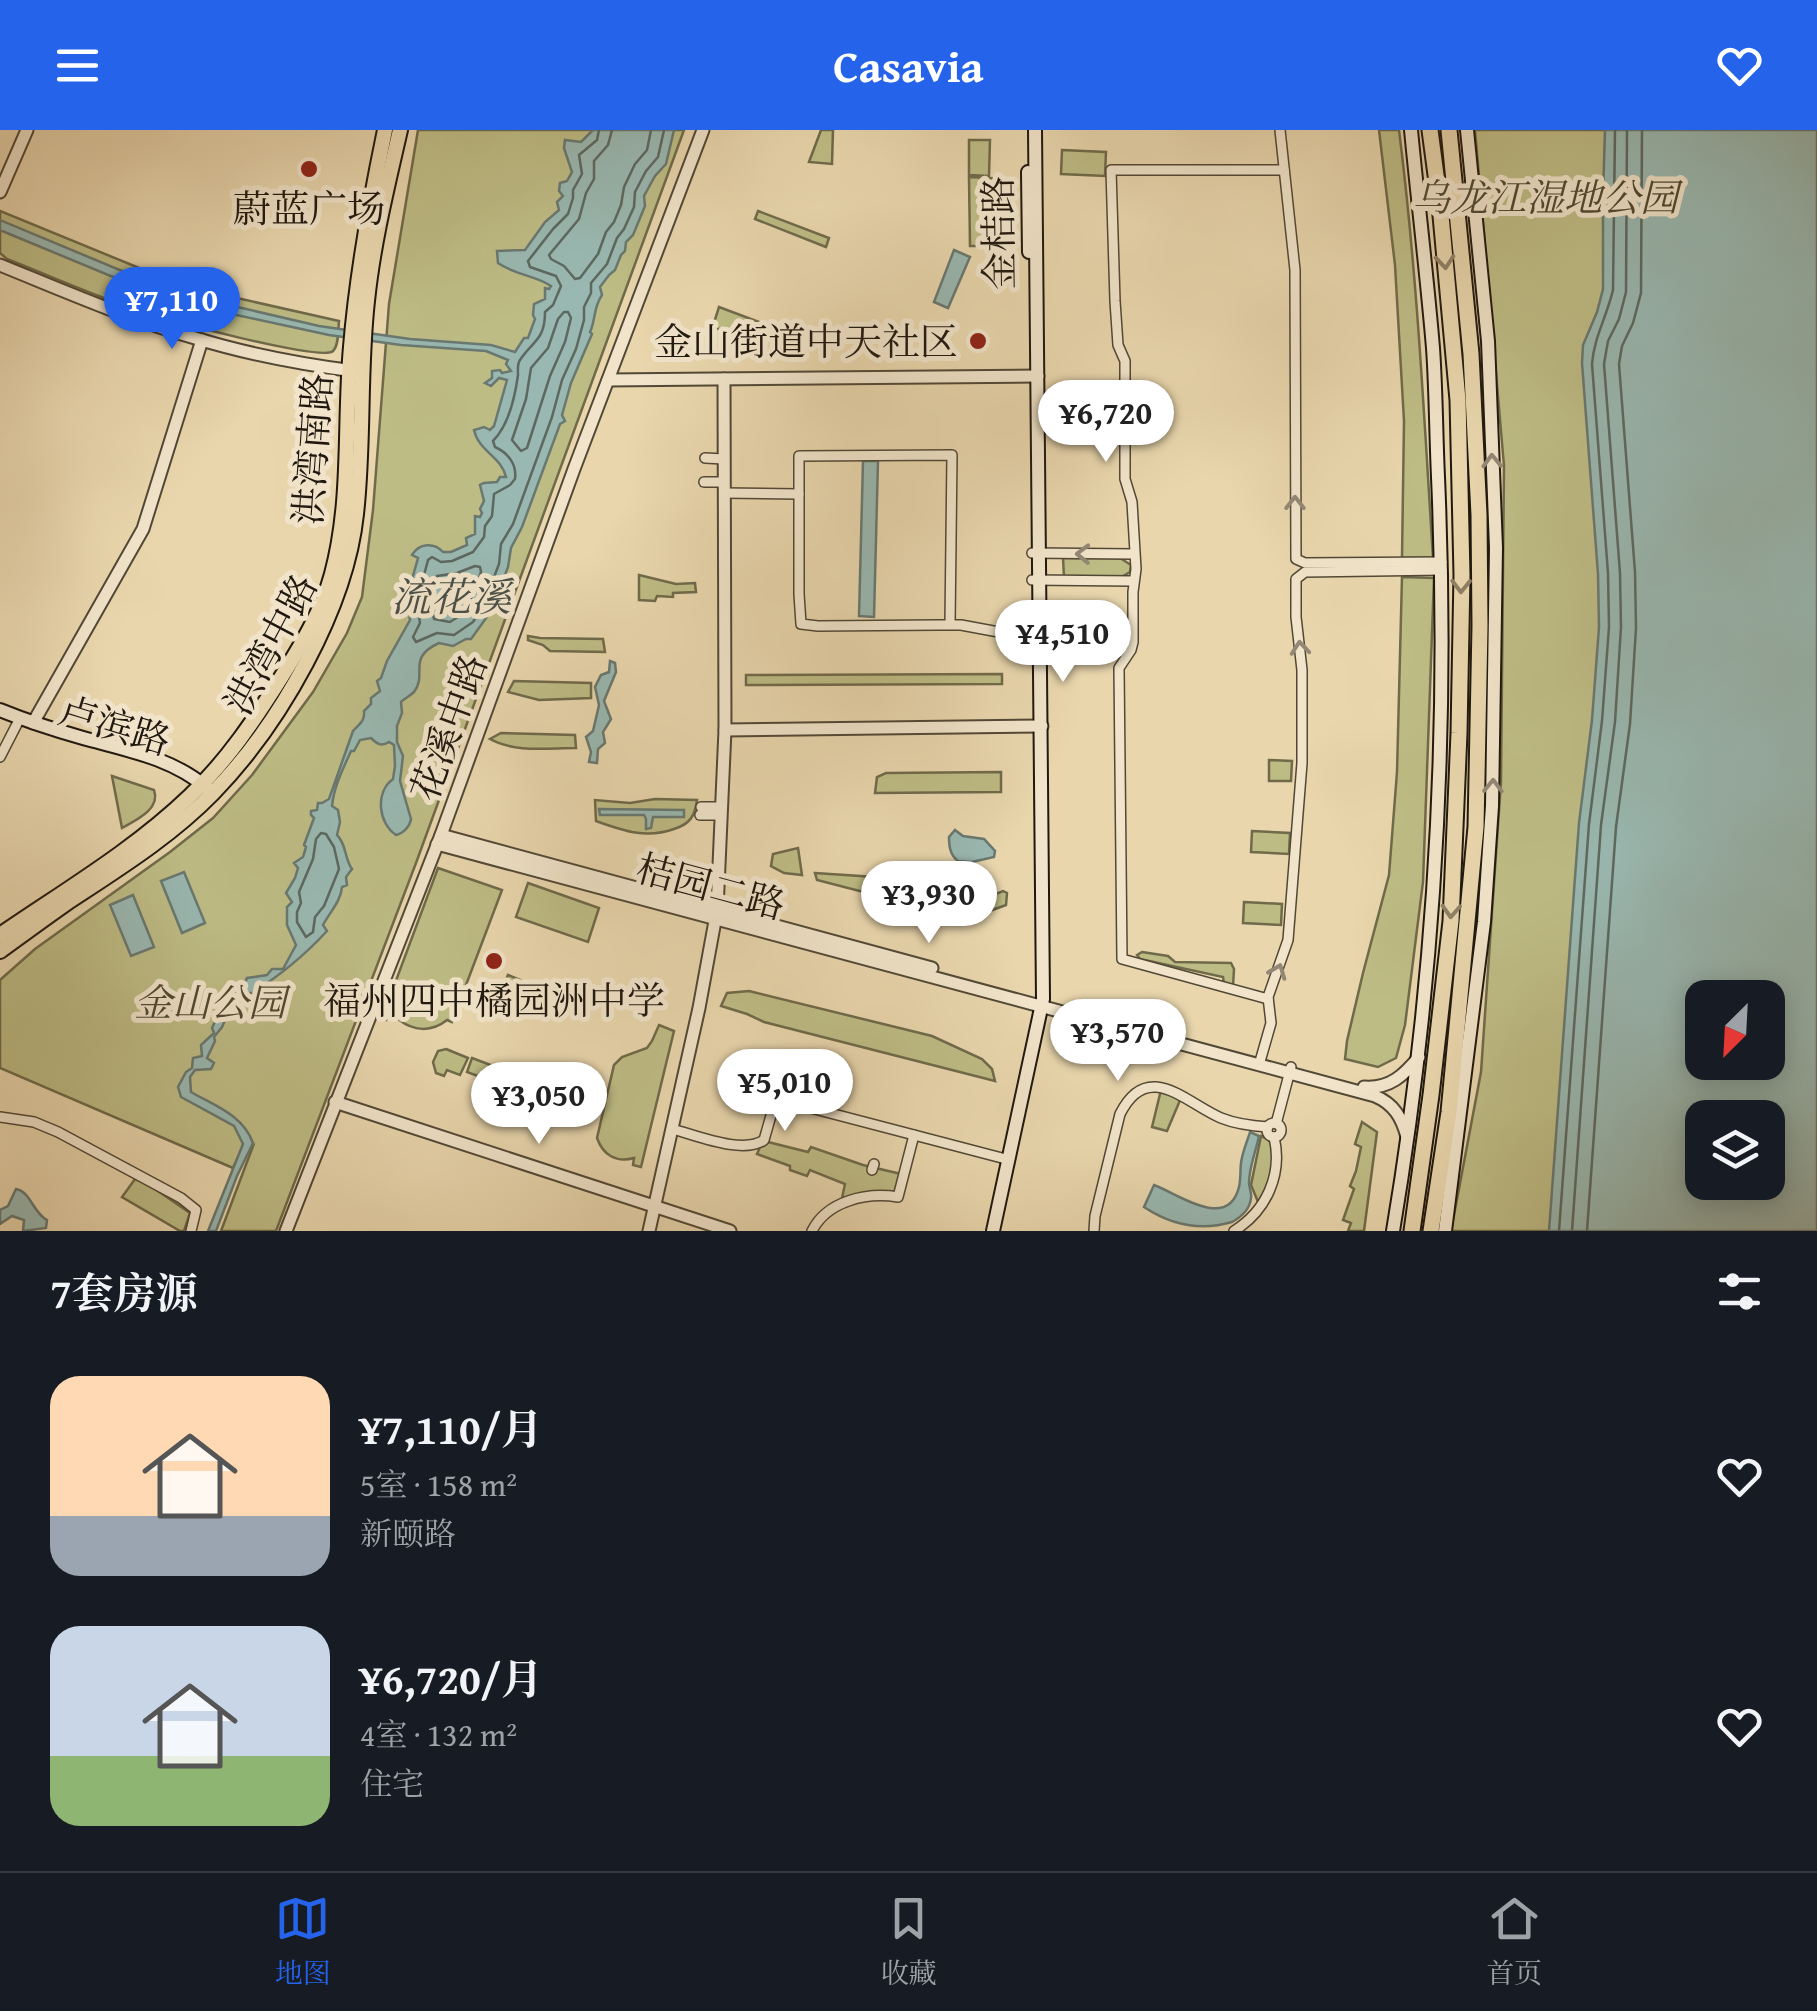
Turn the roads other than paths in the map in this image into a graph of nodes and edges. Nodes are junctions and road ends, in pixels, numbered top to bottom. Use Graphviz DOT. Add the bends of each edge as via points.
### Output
graph roads {
  1 [pos="27,130"];
  2 [pos="384,130"];
  3 [pos="400,130"];
  4 [pos="702,130"];
  5 [pos="1027,130"];
  6 [pos="1035,130"];
  7 [pos="1280,130"];
  8 [pos="1412,130"];
  9 [pos="1430,130"];
  10 [pos="1449,130"];
  11 [pos="1467,130"];
  12 [pos="1284,170"];
  13 [pos="0,192"];
  14 [pos="0,264"];
  15 [pos="202,340"];
  16 [pos="356,371"];
  17 [pos="1034,376"];
  18 [pos="724,379"];
  19 [pos="608,380"];
  20 [pos="705,458"];
  21 [pos="724,459"];
  22 [pos="704,482"];
  23 [pos="724,488"];
  24 [pos="799,494"];
  25 [pos="1036,553"];
  26 [pos="1134,554"];
  27 [pos="1442,566"];
  28 [pos="1036,580"];
  29 [pos="1133,581"];
  30 [pos="950,624"];
  31 [pos="1037,633"];
  32 [pos="0,714"];
  33 [pos="32,723"];
  34 [pos="17,724"];
  35 [pos="1037,726"];
  36 [pos="725,730"];
  37 [pos="0,756"];
  38 [pos="204,792"];
  39 [pos="700,811"];
  40 [pos="722,812"];
  41 [pos="439,839"];
  42 [pos="716,915"];
  43 [pos="0,935"];
  44 [pos="0,951"];
  45 [pos="1268,999"];
  46 [pos="1038,1001"];
  47 [pos="1419,1057"];
  48 [pos="1260,1062"];
  49 [pos="1290,1070"];
  50 [pos="335,1102"];
  51 [pos="0,1117"];
  52 [pos="1272,1125"];
  53 [pos="672,1129"];
  54 [pos="914,1135"];
  55 [pos="1409,1141"];
  56 [pos="1002,1158"];
  57 [pos="654,1206"];
  58 [pos="191,1231"];
  59 [pos="286,1231"];
  60 [pos="649,1231"];
  61 [pos="730,1231"];
  62 [pos="812,1231"];
  63 [pos="989,1231"];
  64 [pos="1094,1231"];
  65 [pos="1234,1231"];
  66 [pos="1394,1231"];
  67 [pos="1412,1231"];
  68 [pos="1431,1231"];
  69 [pos="1444,1231"];
  1 -- 13 [label="street"];
  2 -- 16 [label="main road, 洪湾南路" via="361,257"];
  3 -- 16 [label="main road"];
  4 -- 19 [label="street, 花溪中路"];
  5 -- 17 [label="main road, 金桔路"];
  6 -- 17 [label="main road"];
  7 -- 12 [label="street"];
  8 -- 27 [label="main road" via="1433,352"];
  9 -- 67 [label="highway, one-way" via="1458,400 1462,595 1451,921"];
  10 -- 68 [label="highway" via="1472,354 1480,644 1476,827"];
  69 -- 11 [label="main road, one-way" via="1484,922 1492,806 1496,548 1488,341"];
  12 -- 26 [label="street" via="1111,170"];
  27 -- 12 [label="street, one-way" via="1296,559 1296,270"];
  14 -- 15 [label="street"];
  15 -- 16 [label="street"];
  15 -- 33 [label="street" via="144,529"];
  16 -- 38 [label="main road, 洪湾南路" via="342,520 328,587 304,640"];
  17 -- 18 [label="street"];
  17 -- 25 [label="main road, 金桔路"];
  18 -- 19 [label="street"];
  18 -- 21 [label="street"];
  19 -- 41 [label="street, 花溪中路"];
  20 -- 21 [label="street"];
  21 -- 23 [label="street"];
  22 -- 23 [label="street"];
  23 -- 24 [label="street"];
  23 -- 36 [label="street"];
  24 -- 30 [label="street" via="801,624"];
  24 -- 30 [label="street" via="799,456 952,455"];
  26 -- 25 [label="street, one-way"];
  25 -- 28 [label="main road, 金桔路"];
  26 -- 29 [label="street"];
  45 -- 27 [label="street, one-way" via="1288,940 1302,763 1296,580 1305,572"];
  27 -- 47 [label="main road" via="1438,840"];
  28 -- 29 [label="street"];
  28 -- 31 [label="main road, 金桔路"];
  29 -- 45 [label="street" via="1134,642 1119,668 1122,959"];
  30 -- 31 [label="street"];
  31 -- 35 [label="main road, 金桔路"];
  32 -- 33 [label="main road"];
  32 -- 34 [label="main road, 卢滨路"];
  33 -- 38 [label="main road" via="169,763"];
  34 -- 37 [label="street"];
  34 -- 38 [label="main road, 卢滨路" via="173,773"];
  35 -- 36 [label="street"];
  35 -- 46 [label="main road, 金桔路"];
  36 -- 40 [label="street"];
  38 -- 43 [label="main road, 洪湾南路"];
  38 -- 44 [label="main road" via="143,852"];
  39 -- 40 [label="street"];
  40 -- 42 [label="street"];
  41 -- 42 [label="street, 桔园二路"];
  41 -- 50 [label="street, 花溪中路"];
  42 -- 46 [label="street, 桔园二路"];
  42 -- 53 [label="street"];
  45 -- 48 [label="street" via="1271,1023"];
  46 -- 48 [label="street, 桔园二路"];
  46 -- 56 [label="main road, 金桔路"];
  46 -- 63 [label="main road"];
  47 -- 49 [label="street, 桔园二路" via="1398,1079 1375,1088"];
  47 -- 55 [label="main road"];
  48 -- 49 [label="street, 桔园二路"];
  49 -- 52 [label="street"];
  49 -- 55 [label="street, 桔园二路" via="1382,1099"];
  50 -- 57 [label="street"];
  50 -- 59 [label="street, 花溪中路"];
  51 -- 58 [label="street" via="46,1127 182,1198 196,1210"];
  52 -- 64 [label="street" via="1227,1120 1174,1092 1142,1089 1120,1114"];
  52 -- 65 [label="street" via="1272,1187 1256,1214"];
  53 -- 54 [label="street" via="755,1146 764,1140 774,1105 784,1101"];
  53 -- 57 [label="street"];
  54 -- 56 [label="street"];
  54 -- 62 [label="street" via="898,1198 846,1201"];
  55 -- 66 [label="main road"];
  56 -- 63 [label="main road, 金桔路"];
  57 -- 60 [label="street"];
  57 -- 61 [label="street"];
}
